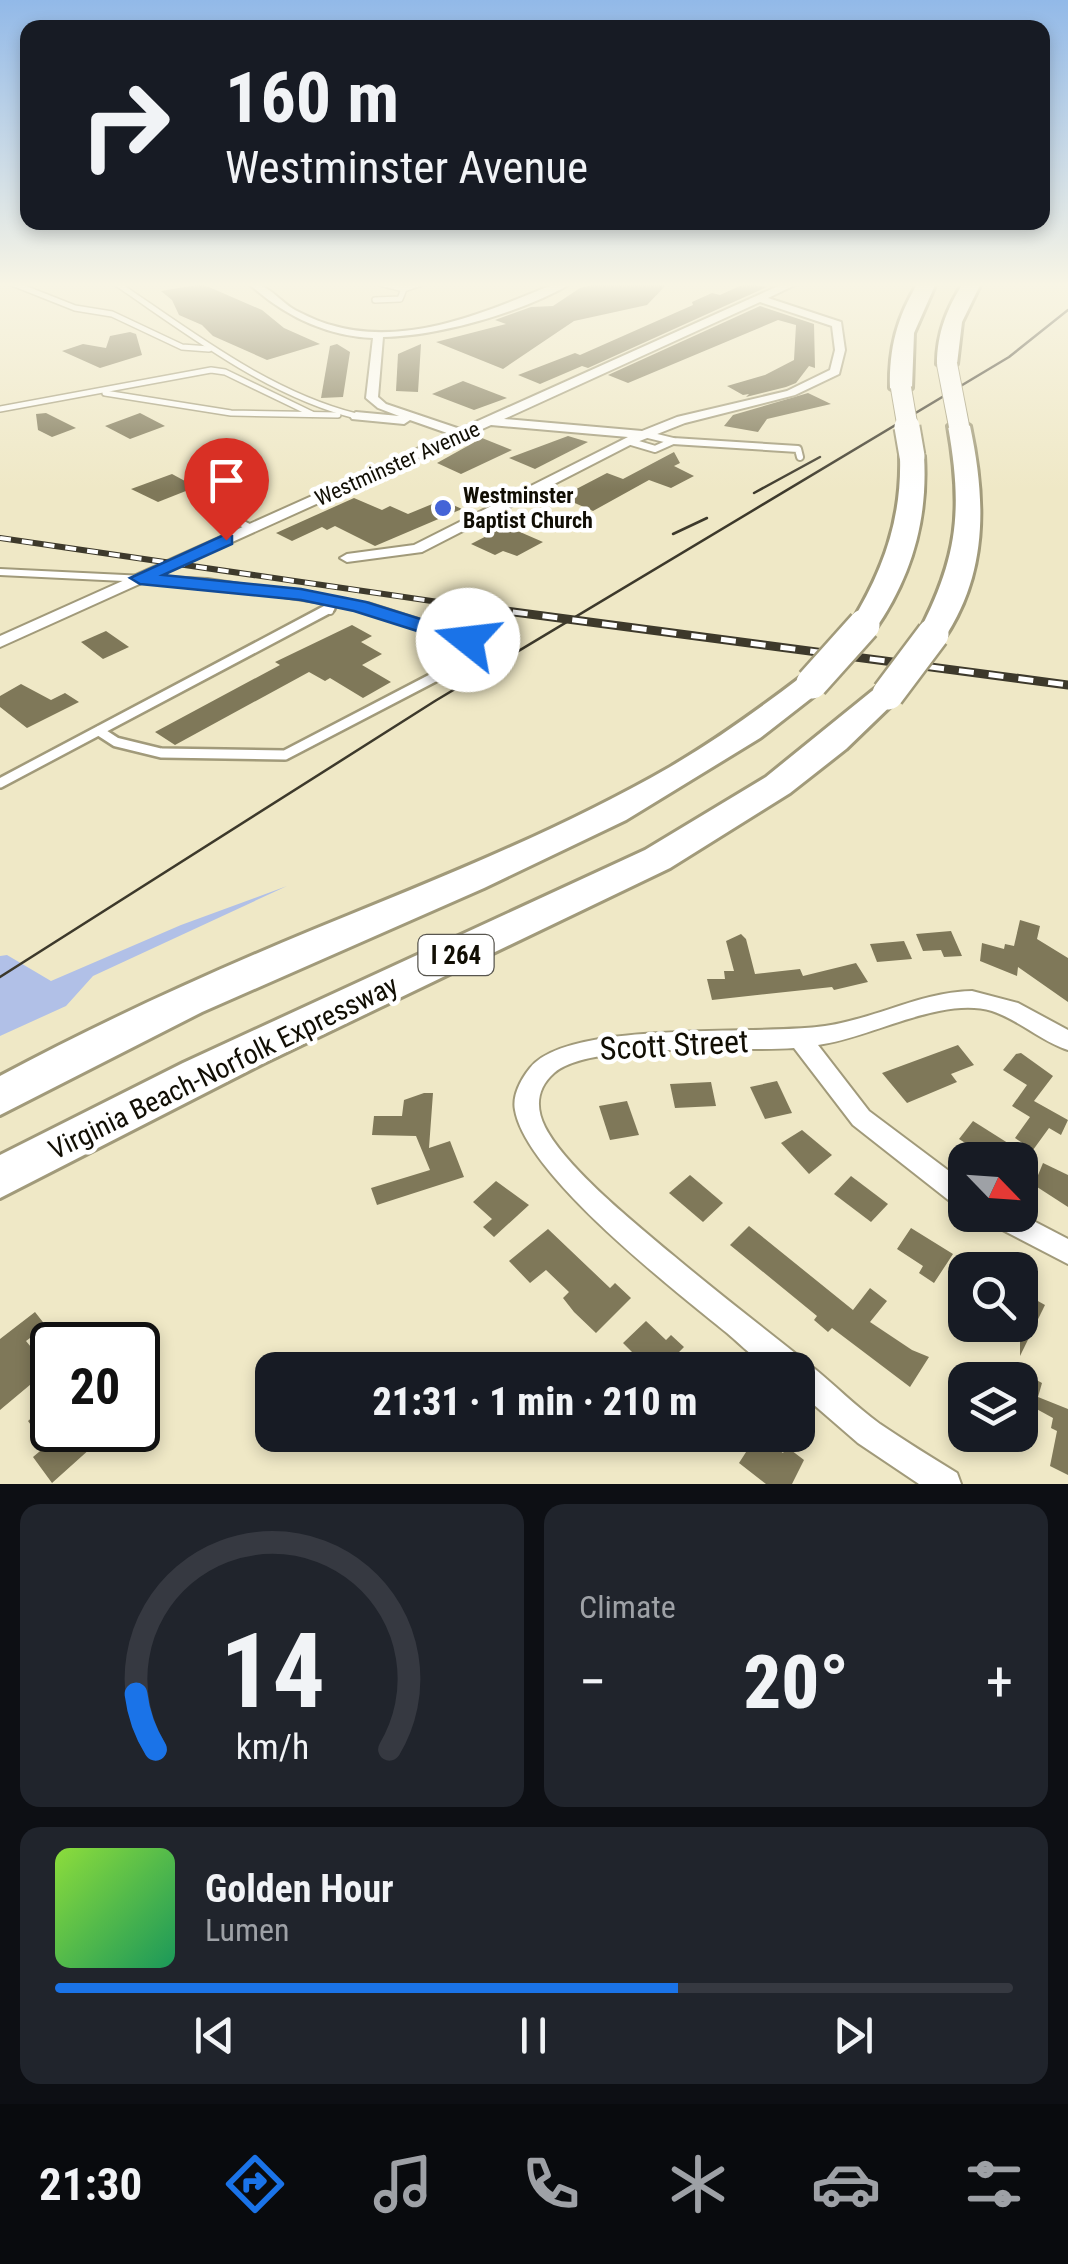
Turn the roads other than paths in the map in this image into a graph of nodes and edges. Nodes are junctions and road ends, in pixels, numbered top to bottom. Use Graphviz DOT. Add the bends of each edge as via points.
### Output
graph roads {
  1 [pos="218,352"];
  2 [pos="376,352"];
  3 [pos="642,352"];
  4 [pos="839,352"];
  5 [pos="900,352"];
  6 [pos="947,352"];
  7 [pos="97,392"];
  8 [pos="0,408"];
  9 [pos="312,414"];
  10 [pos="356,416"];
  11 [pos="424,421"];
  12 [pos="490,421"];
  13 [pos="462,434"];
  14 [pos="644,434"];
  15 [pos="628,441"];
  16 [pos="673,441"];
  17 [pos="800,457"];
  18 [pos="205,505"];
  19 [pos="251,528"];
  20 [pos="347,558"];
  21 [pos="0,572"];
  22 [pos="140,578"];
  23 [pos="328,601"];
  24 [pos="0,642"];
  25 [pos="99,730"];
  26 [pos="0,783"];
  27 [pos="799,1038"];
  28 [pos="1068,1042"];
  29 [pos="0,1096"];
  30 [pos="0,1178"];
  31 [pos="948,1185"];
  32 [pos="1030,1232"];
  33 [pos="1068,1252"];
  34 [pos="772,1352"];
  35 [pos="815,1388"];
  36 [pos="946,1484"];
  1 -- 10 [label="lane"];
  2 -- 11 [label="street" via="372,398"];
  3 -- 12 [label="street, Westminster Avenue"];
  4 -- 14 [label="street" via="838,367 808,387"];
  5 -- 29 [label="highway, I 264, bridge" via="914,499 907,544 864,625 812,683 761,725 626,808 250,972"];
  6 -- 30 [label="highway, Virginia Beach-Norfolk Expressway / I 264, bridge" via="971,482 973,515 962,574 933,634 888,694 800,774 685,846 184,1082"];
  7 -- 8 [label="lane"];
  7 -- 9 [label="lane" via="231,412"];
  7 -- 9 [label="lane" via="211,370"];
  9 -- 10 [label="lane"];
  10 -- 11 [label="street"];
  11 -- 13 [label="street"];
  12 -- 13 [label="street, Westminster Avenue"];
  12 -- 14 [label="street"];
  13 -- 19 [label="street, Westminster Avenue"];
  14 -- 15 [label="street"];
  14 -- 16 [label="lane"];
  15 -- 16 [label="lane" via="655,449"];
  15 -- 20 [label="street" via="418,549"];
  16 -- 17 [label="lane" via="798,449"];
  18 -- 19 [label="lane"];
  19 -- 22 [label="street, Westminster Avenue"];
  21 -- 22 [label="lane"];
  22 -- 23 [label="lane"];
  22 -- 24 [label="street, Westminster Avenue"];
  23 -- 25 [label="lane" via="330,611"];
  23 -- 25 [label="lane" via="468,640 474,652 285,755 161,753 116,742"];
  25 -- 26 [label="lane"];
  27 -- 28 [label="street, Scott Street" via="956,999 1003,1006"];
  27 -- 31 [label="street" via="861,1118"];
  27 -- 34 [label="street, Scott Street" via="570,1052 538,1074 527,1098 528,1124 564,1174"];
  32 -- 33 [label="street"];
  35 -- 36 [label="street, Scott Street"];
}
